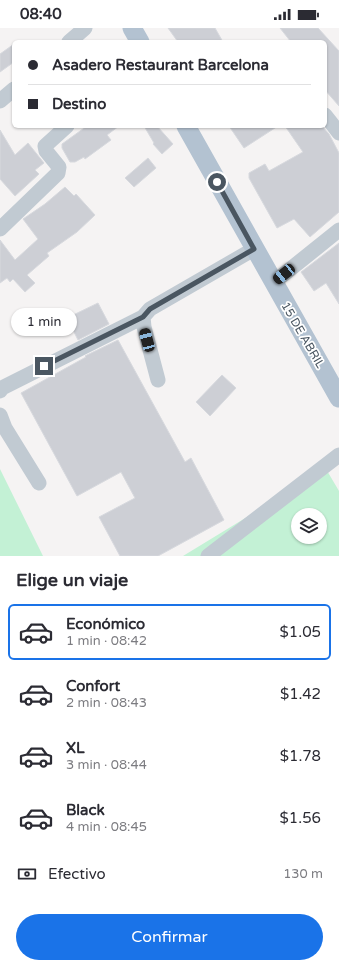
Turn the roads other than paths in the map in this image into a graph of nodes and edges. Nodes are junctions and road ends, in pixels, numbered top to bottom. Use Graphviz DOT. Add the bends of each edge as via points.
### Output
graph roads {
  1 [pos="85,28"];
  2 [pos="132,28"];
  3 [pos="71,40"];
  4 [pos="139,40"];
  5 [pos="12,91"];
  6 [pos="0,101"];
  7 [pos="327,118"];
  8 [pos="65,128"];
  9 [pos="187,128"];
  10 [pos="339,133"];
  11 [pos="0,229"];
  12 [pos="339,230"];
  13 [pos="254,249"];
  14 [pos="273,283"];
  15 [pos="143,317"];
  16 [pos="158,380"];
  17 [pos="0,391"];
  18 [pos="339,398"];
  19 [pos="0,415"];
  20 [pos="339,455"];
  21 [pos="39,483"];
  22 [pos="208,556"];
  1 -- 3 [label="street"];
  2 -- 4 [label="main road"];
  5 -- 6 [label="street"];
  7 -- 10 [label="street"];
  8 -- 11 [label="street" via="45,146 59,167 58,173"];
  9 -- 13 [label="main road, 15 DE ABRIL"];
  12 -- 14 [label="street"];
  13 -- 14 [label="main road, 15 DE ABRIL"];
  13 -- 15 [label="street" via="150,309"];
  14 -- 18 [label="main road, 15 DE ABRIL"];
  15 -- 16 [label="street"];
  15 -- 17 [label="street"];
  19 -- 21 [label="street" via="5,428"];
  20 -- 22 [label="street"];
}
